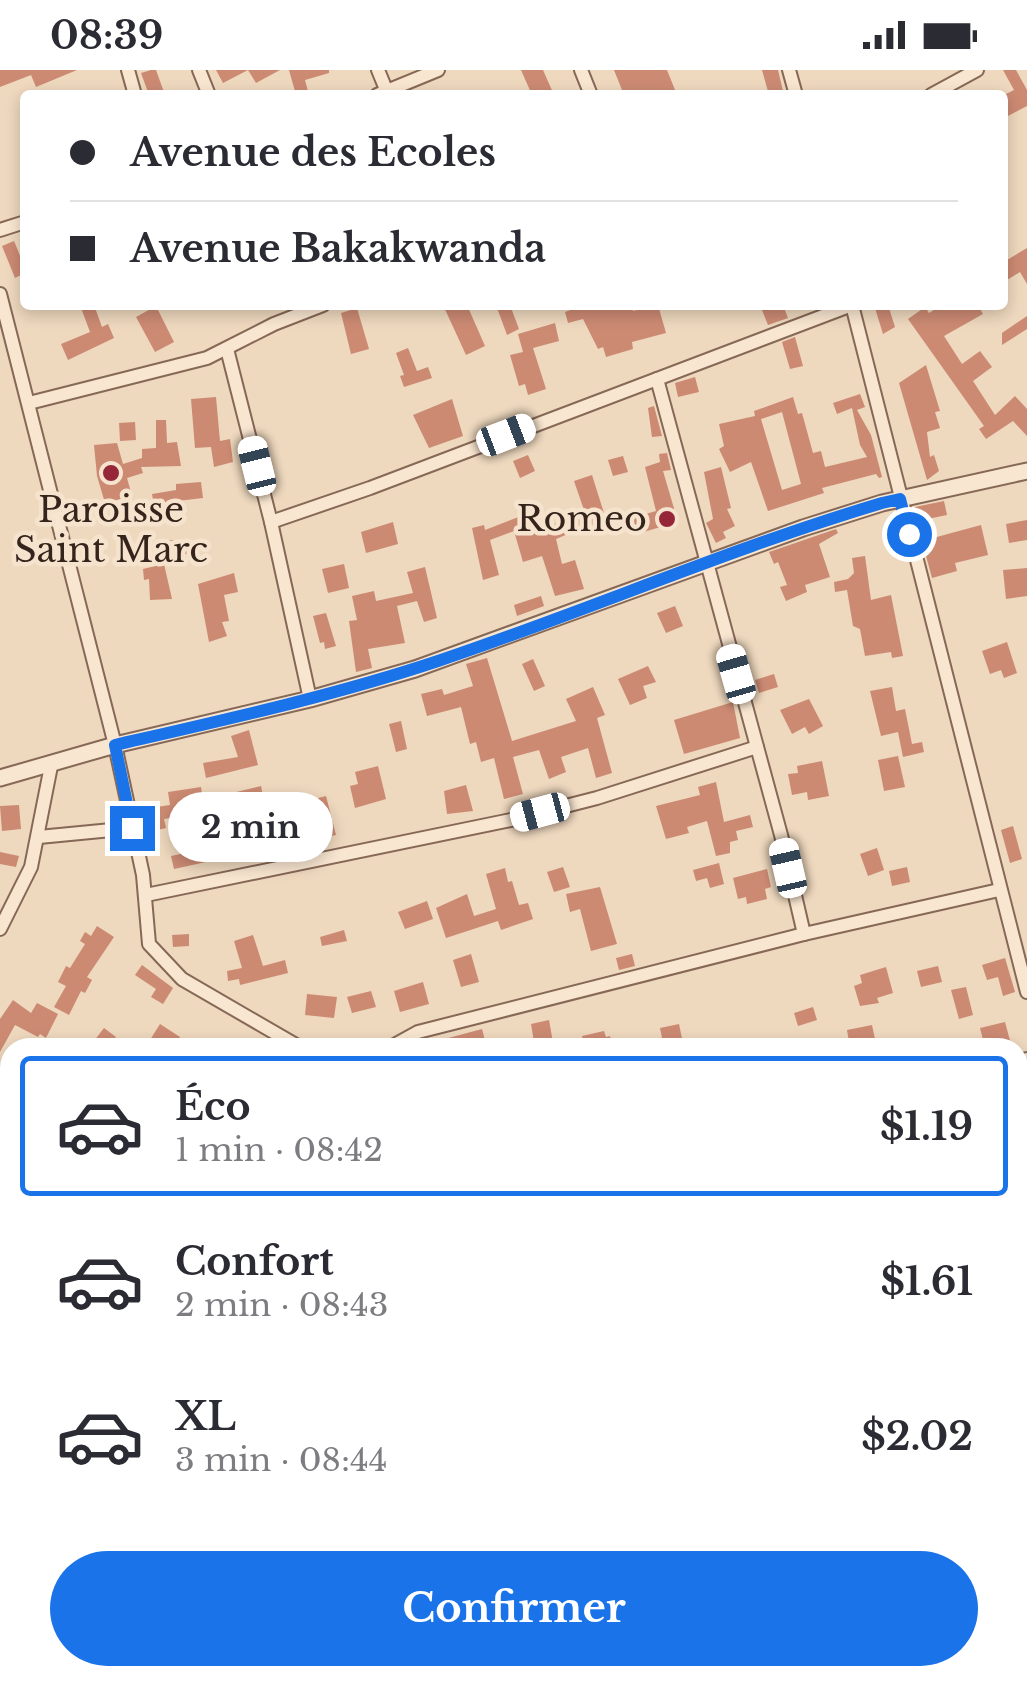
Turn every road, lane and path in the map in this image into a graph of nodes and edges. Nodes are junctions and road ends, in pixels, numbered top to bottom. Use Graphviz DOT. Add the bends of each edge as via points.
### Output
graph roads {
  1 [pos="438,70"];
  2 [pos="978,70"];
  3 [pos="389,90"];
  4 [pos="940,90"];
  5 [pos="0,294"];
  6 [pos="310,310"];
  7 [pos="839,310"];
  8 [pos="853,310"];
  9 [pos="4,318"];
  10 [pos="226,349"];
  11 [pos="657,379"];
  12 [pos="29,403"];
  13 [pos="1027,471"];
  14 [pos="900,499"];
  15 [pos="270,522"];
  16 [pos="704,564"];
  17 [pos="310,699"];
  18 [pos="115,745"];
  19 [pos="757,747"];
  20 [pos="51,766"];
  21 [pos="0,778"];
  22 [pos="132,828"];
  23 [pos="39,837"];
  24 [pos="999,890"];
  25 [pos="146,895"];
  26 [pos="0,929"];
  27 [pos="804,934"];
  28 [pos="1027,992"];
  29 [pos="282,1038"];
  30 [pos="407,1038"];
  1 -- 3 [label="street"];
  2 -- 4 [label="street"];
  5 -- 9 [label="street"];
  6 -- 10 [label="street"];
  7 -- 11 [label="street"];
  8 -- 14 [label="street"];
  9 -- 12 [label="street"];
  10 -- 12 [label="street"];
  10 -- 15 [label="street"];
  11 -- 15 [label="street"];
  11 -- 16 [label="street"];
  12 -- 18 [label="street"];
  13 -- 14 [label="street"];
  14 -- 16 [label="street"];
  14 -- 24 [label="street"];
  15 -- 17 [label="street"];
  16 -- 17 [label="street" via="498,641"];
  16 -- 19 [label="street"];
  17 -- 18 [label="street"];
  18 -- 20 [label="street"];
  18 -- 22 [label="street"];
  19 -- 25 [label="street" via="510,820"];
  19 -- 27 [label="street"];
  20 -- 21 [label="street"];
  20 -- 23 [label="street"];
  22 -- 23 [label="street"];
  22 -- 25 [label="street"];
  23 -- 26 [label="street"];
  24 -- 27 [label="street"];
  24 -- 28 [label="street"];
  25 -- 29 [label="street" via="149,944 162,961"];
  27 -- 30 [label="street"];
}
